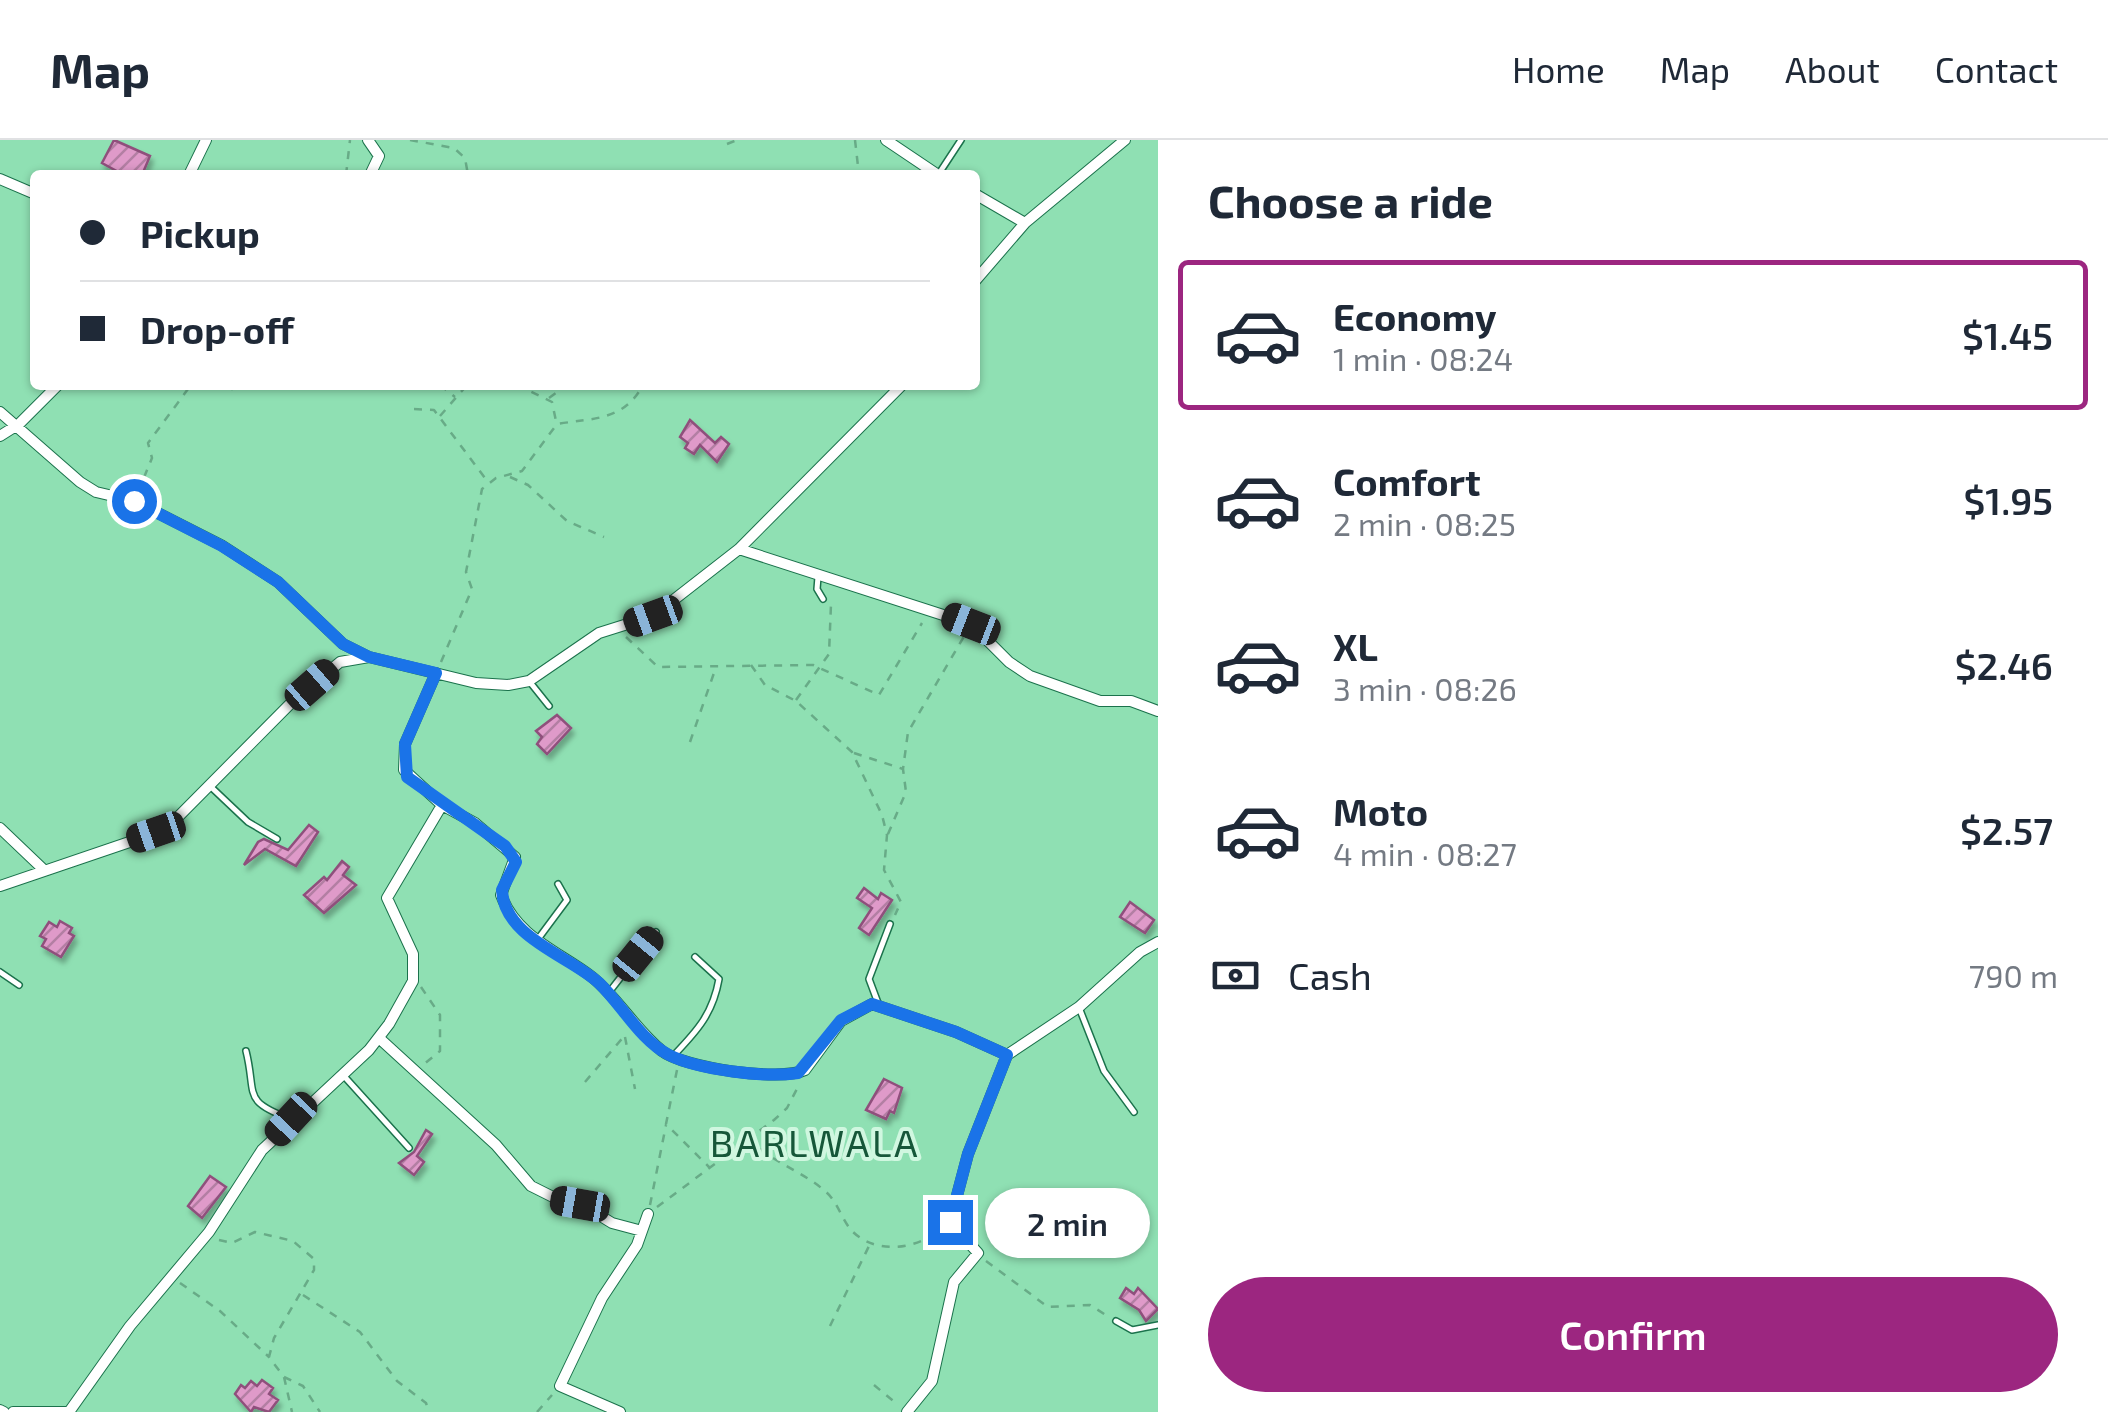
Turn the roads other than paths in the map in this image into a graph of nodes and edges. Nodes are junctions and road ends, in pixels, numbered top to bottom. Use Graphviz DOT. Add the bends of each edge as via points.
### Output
graph roads {
  1 [pos="206,140"];
  2 [pos="368,140"];
  3 [pos="886,140"];
  4 [pos="961,140"];
  5 [pos="1125,140"];
  6 [pos="191,170"];
  7 [pos="372,170"];
  8 [pos="931,170"];
  9 [pos="941,170"];
  10 [pos="0,179"];
  11 [pos="30,192"];
  12 [pos="980,197"];
  13 [pos="1025,223"];
  14 [pos="980,275"];
  15 [pos="53,390"];
  16 [pos="897,390"];
  17 [pos="0,412"];
  18 [pos="19,424"];
  19 [pos="0,436"];
  20 [pos="740,549"];
  21 [pos="818,574"];
  22 [pos="823,599"];
  23 [pos="369,657"];
  24 [pos="436,673"];
  25 [pos="530,681"];
  26 [pos="548,706"];
  27 [pos="1158,712"];
  28 [pos="210,786"];
  29 [pos="442,805"];
  30 [pos="0,828"];
  31 [pos="277,839"];
  32 [pos="44,870"];
  33 [pos="558,884"];
  34 [pos="0,886"];
  35 [pos="890,924"];
  36 [pos="656,932"];
  37 [pos="536,941"];
  38 [pos="1158,942"];
  39 [pos="695,958"];
  40 [pos="0,972"];
  41 [pos="19,986"];
  42 [pos="608,993"];
  43 [pos="879,1006"];
  44 [pos="1080,1007"];
  45 [pos="380,1038"];
  46 [pos="246,1051"];
  47 [pos="1007,1055"];
  48 [pos="675,1058"];
  49 [pos="344,1075"];
  50 [pos="1134,1112"];
  51 [pos="291,1119"];
  52 [pos="409,1148"];
  53 [pos="648,1214"];
  54 [pos="642,1230"];
  55 [pos="1116,1321"];
  56 [pos="1158,1325"];
  57 [pos="13,1412"];
  58 [pos="69,1412"];
  59 [pos="620,1412"];
  60 [pos="906,1412"];
  1 -- 6 [label="street"];
  2 -- 7 [label="street" via="379,156"];
  3 -- 8 [label="street"];
  4 -- 9 [label="lane"];
  5 -- 13 [label="street"];
  10 -- 11 [label="street"];
  12 -- 13 [label="street"];
  13 -- 14 [label="street"];
  15 -- 18 [label="street"];
  16 -- 20 [label="street"];
  17 -- 18 [label="street"];
  18 -- 19 [label="street"];
  18 -- 23 [label="street" via="80,482 222,546 278,582 343,644"];
  20 -- 21 [label="street"];
  20 -- 25 [label="street" via="653,616 584,641"];
  21 -- 22 [label="lane"];
  21 -- 27 [label="street" via="971,624 1030,676 1100,701 1131,701"];
  23 -- 24 [label="street"];
  23 -- 28 [label="street" via="332,667"];
  24 -- 25 [label="street" via="476,682"];
  24 -- 29 [label="street" via="405,744 404,770"];
  25 -- 26 [label="lane"];
  28 -- 31 [label="lane"];
  28 -- 32 [label="street" via="156,832"];
  29 -- 37 [label="street" via="514,857 502,895"];
  29 -- 45 [label="street" via="388,892 413,954 412,981"];
  30 -- 32 [label="street"];
  32 -- 34 [label="street"];
  33 -- 37 [label="lane" via="567,900"];
  35 -- 43 [label="lane" via="869,979"];
  36 -- 42 [label="lane"];
  37 -- 42 [label="street"];
  38 -- 44 [label="street"];
  39 -- 48 [label="lane" via="719,979 705,1022"];
  40 -- 41 [label="lane"];
  42 -- 48 [label="street"];
  43 -- 47 [label="street"];
  43 -- 48 [label="street" via="864,1005 841,1020 806,1070 770,1077"];
  44 -- 47 [label="street"];
  44 -- 50 [label="lane" via="1104,1071"];
  45 -- 49 [label="street"];
  45 -- 54 [label="street" via="531,1186"];
  46 -- 51 [label="lane" via="252,1098"];
  47 -- 60 [label="street" via="950,1222 978,1253 954,1282 932,1381"];
  49 -- 51 [label="street"];
  49 -- 52 [label="lane"];
  51 -- 58 [label="street"];
  53 -- 54 [label="street"];
  54 -- 59 [label="street" via="560,1386"];
  55 -- 56 [label="lane" via="1132,1330"];
  57 -- 58 [label="street"];
}
